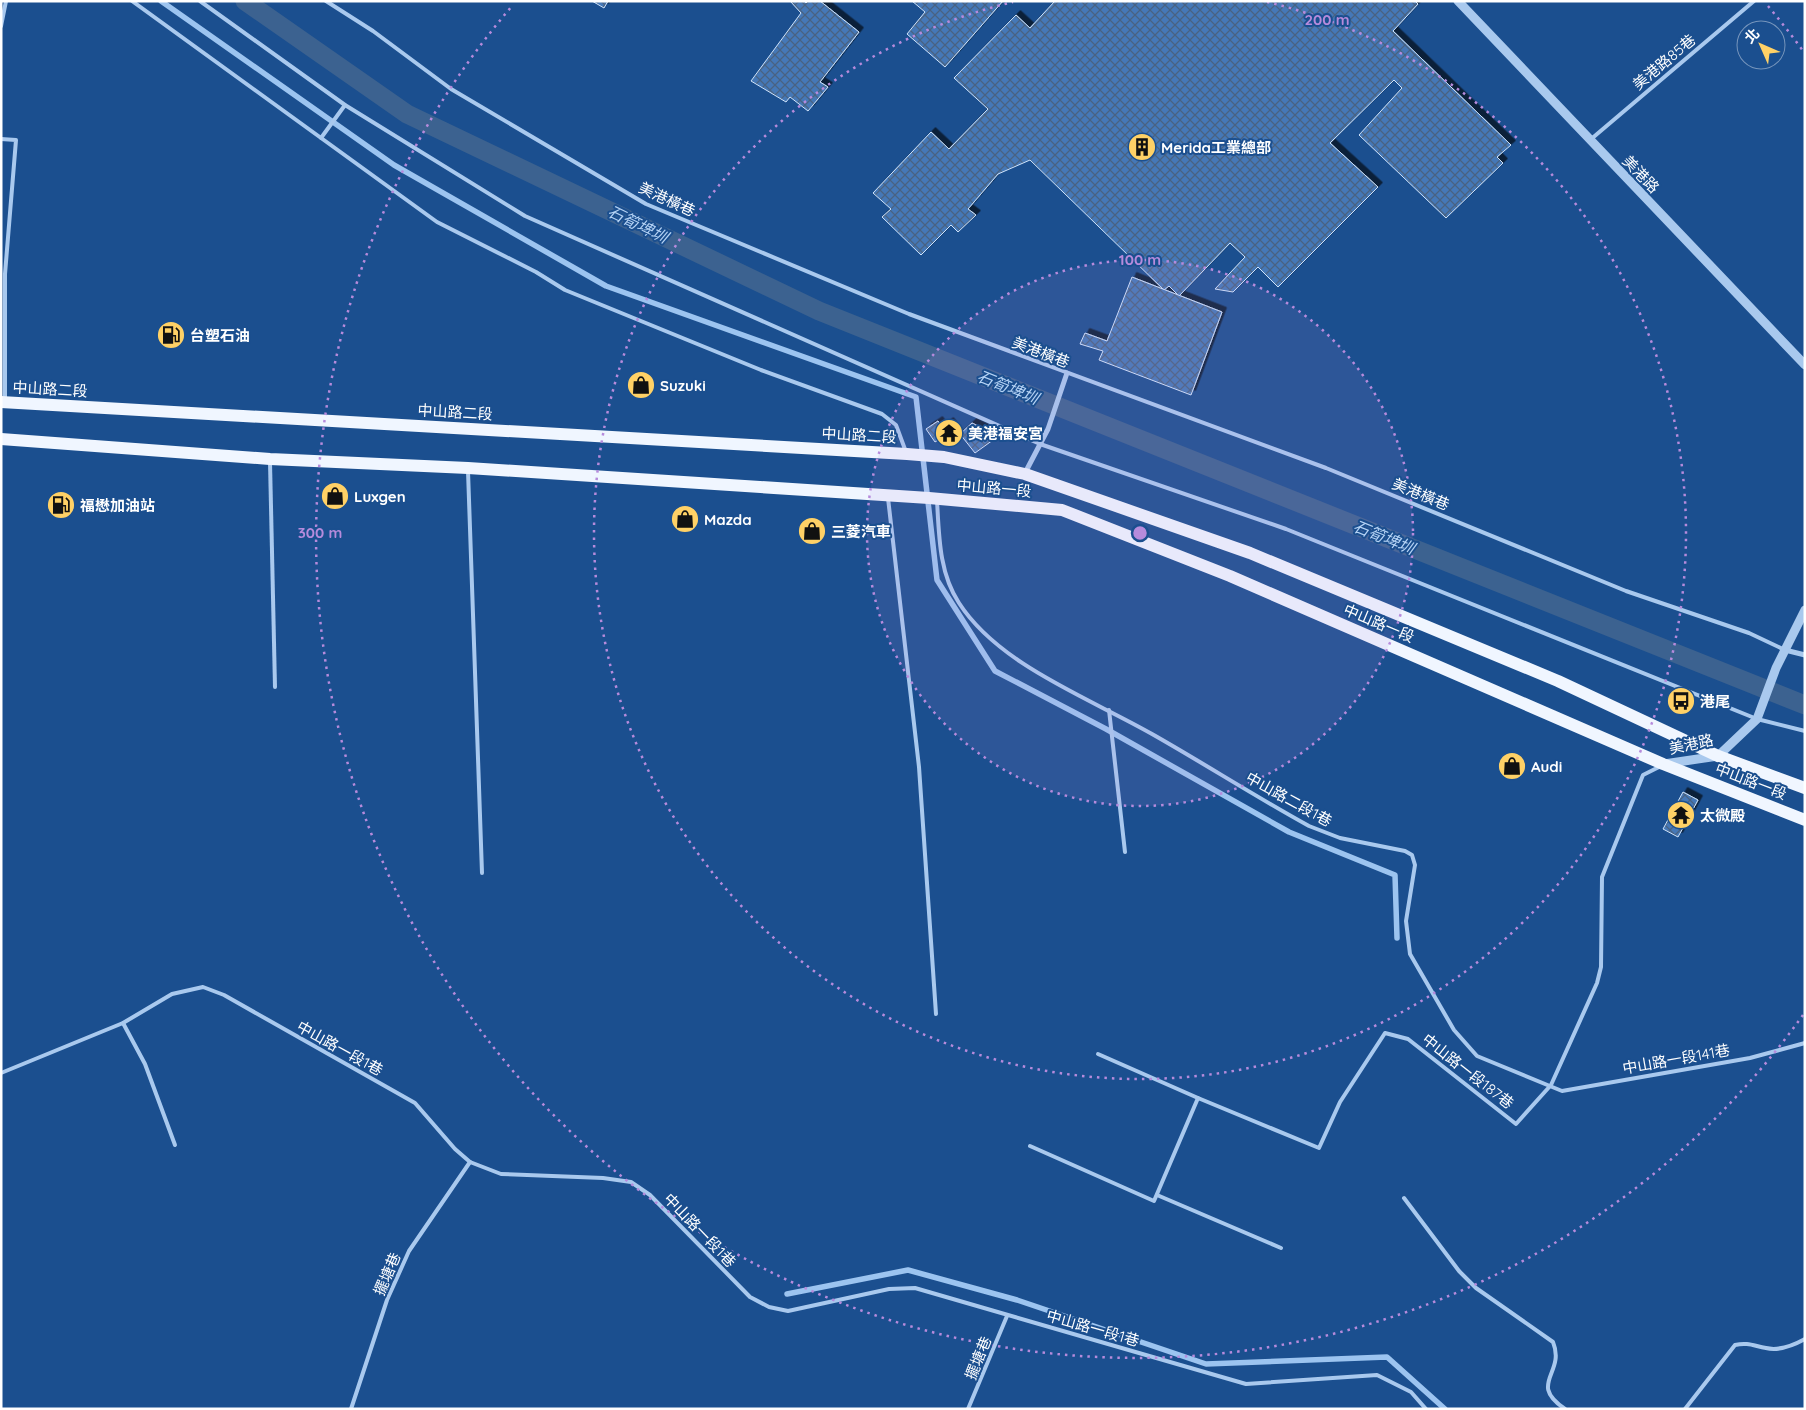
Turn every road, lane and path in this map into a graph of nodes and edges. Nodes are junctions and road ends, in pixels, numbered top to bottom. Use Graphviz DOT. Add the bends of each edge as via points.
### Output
graph roads {
  1 [pos="6,1"];
  2 [pos="132,1"];
  3 [pos="200,1"];
  4 [pos="326,1"];
  5 [pos="1458,1"];
  6 [pos="1754,1"];
  7 [pos="1,26"];
  8 [pos="345,104"];
  9 [pos="321,138"];
  10 [pos="1,139"];
  11 [pos="1589,140"];
  12 [pos="3,273"];
  13 [pos="1804,362"];
  14 [pos="1067,374"];
  15 [pos="3,403"];
  16 [pos="1,438"];
  17 [pos="1040,444"];
  18 [pos="907,454"];
  19 [pos="944,457"];
  20 [pos="270,459"];
  21 [pos="468,468"];
  22 [pos="1025,474"];
  23 [pos="888,495"];
  24 [pos="933,498"];
  25 [pos="1805,610"];
  26 [pos="1785,650"];
  27 [pos="1805,655"];
  28 [pos="275,687"];
  29 [pos="1109,710"];
  30 [pos="1757,719"];
  31 [pos="1805,731"];
  32 [pos="1718,756"];
  33 [pos="1664,764"];
  34 [pos="1805,788"];
  35 [pos="1805,820"];
  36 [pos="1125,852"];
  37 [pos="482,873"];
  38 [pos="936,1014"];
  39 [pos="123,1023"];
  40 [pos="1805,1043"];
  41 [pos="1098,1054"];
  42 [pos="1,1073"];
  43 [pos="1551,1084"];
  44 [pos="1198,1098"];
  45 [pos="174,1145"];
  46 [pos="1030,1146"];
  47 [pos="470,1162"];
  48 [pos="1157,1195"];
  49 [pos="1404,1198"];
  50 [pos="1281,1248"];
  51 [pos="1007,1316"];
  52 [pos="1805,1339"];
  53 [pos="351,1409"];
  54 [pos="968,1409"];
  55 [pos="1426,1409"];
  56 [pos="1566,1409"];
  57 [pos="1685,1409"];
  1 -- 7 [label="lane"];
  2 -- 9 [label="lane"];
  3 -- 8 [label="lane"];
  4 -- 14 [label="lane, 美港橫巷" via="373,30 451,89 646,204 909,314"];
  5 -- 11 [label="street, 美港路"];
  6 -- 11 [label="lane, 美港路85巷"];
  8 -- 9 [label="lane"];
  8 -- 17 [label="lane" via="525,216"];
  9 -- 18 [label="lane" via="437,222 565,290 761,370 882,414 896,425"];
  10 -- 12 [label="lane" via="16,140"];
  11 -- 13 [label="street, 美港路"];
  12 -- 15 [label="lane"];
  14 -- 17 [label="street"];
  14 -- 26 [label="lane, 美港橫巷" via="1326,468 1626,591 1749,633"];
  15 -- 18 [label="main road, 中山路二段"];
  16 -- 20 [label="main road"];
  17 -- 22 [label="street"];
  17 -- 30 [label="lane" via="1286,529"];
  18 -- 19 [label="main road, 中山路二段"];
  19 -- 22 [label="main road, 中山路一段"];
  20 -- 21 [label="main road"];
  20 -- 28 [label="lane"];
  21 -- 23 [label="main road"];
  21 -- 37 [label="lane"];
  22 -- 32 [label="main road, 中山路一段" via="1250,553 1558,681"];
  23 -- 24 [label="main road, 中山路一段"];
  23 -- 38 [label="lane" via="919,767"];
  24 -- 29 [label="lane, 中山路二段1巷" via="944,567 958,602 980,630 1016,661"];
  24 -- 33 [label="main road, 中山路一段" via="1062,510 1230,576"];
  25 -- 26 [label="street"];
  26 -- 27 [label="street"];
  26 -- 30 [label="street, 美港路"];
  29 -- 36 [label="lane"];
  29 -- 43 [label="lane, 中山路二段1巷" via="1310,826 1340,838 1412,855 1416,866 1406,921 1410,954 1416,969 1454,1030 1477,1056 1538,1082"];
  30 -- 31 [label="lane"];
  30 -- 32 [label="street, 美港路"];
  32 -- 33 [label="street, 美港路"];
  32 -- 34 [label="main road, 中山路一段"];
  33 -- 35 [label="main road, 中山路一段"];
  33 -- 43 [label="lane, 中山路一段187巷" via="1643,775 1602,877 1601,967 1597,983"];
  39 -- 42 [label="lane, 中山路一段1巷"];
  39 -- 45 [label="lane" via="145,1064"];
  39 -- 47 [label="lane, 中山路一段1巷" via="172,994 203,987 224,995 415,1103"];
  40 -- 43 [label="lane, 中山路一段141巷" via="1750,1058 1562,1091"];
  41 -- 44 [label="lane, 中山路一段187巷"];
  43 -- 44 [label="lane, 中山路一段187巷" via="1516,1124 1408,1038 1386,1033 1340,1102 1319,1148"];
  44 -- 48 [label="lane"];
  46 -- 48 [label="lane" via="1154,1201"];
  47 -- 51 [label="lane, 中山路一段1巷" via="501,1174 631,1182 650,1195 750,1297 769,1307 788,1311 889,1289 915,1288"];
  47 -- 53 [label="lane, 擺塘巷" via="409,1251 388,1300"];
  48 -- 50 [label="lane"];
  49 -- 56 [label="lane" via="1459,1271 1476,1288 1553,1342 1557,1361 1547,1384 1550,1396"];
  51 -- 54 [label="lane, 擺塘巷"];
  51 -- 55 [label="lane, 中山路一段1巷" via="1246,1384 1377,1375 1411,1392"];
  52 -- 57 [label="lane" via="1794,1345 1768,1349 1748,1342 1734,1345"];
}
